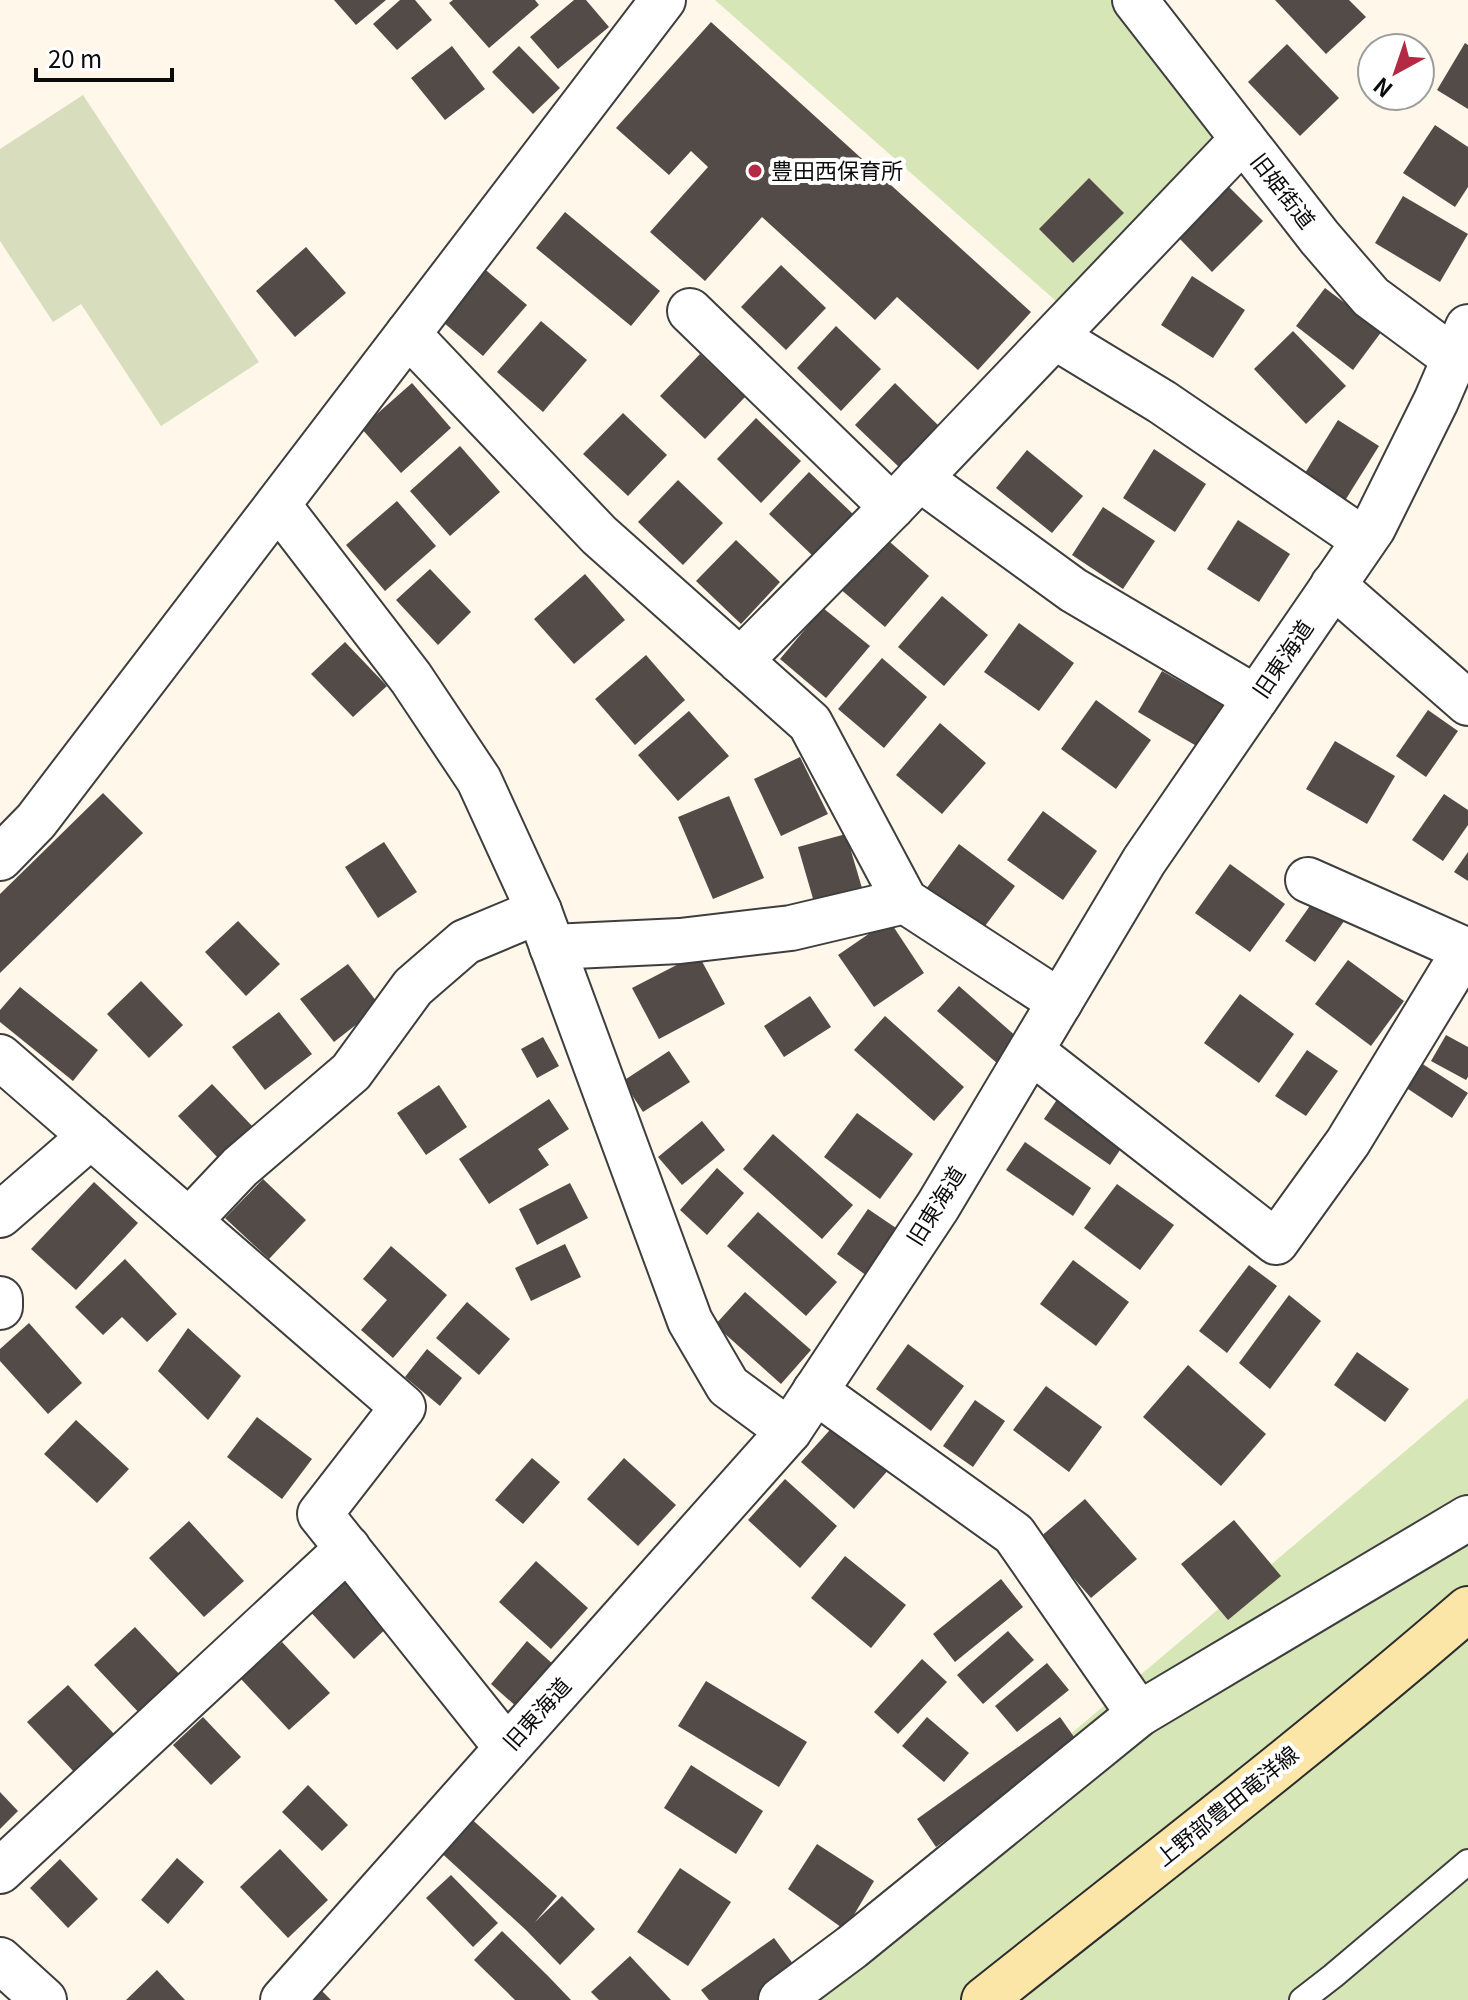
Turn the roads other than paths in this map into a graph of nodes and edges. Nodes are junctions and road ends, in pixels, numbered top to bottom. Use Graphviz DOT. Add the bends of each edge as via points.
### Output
graph roads {
  1 [pos="1135,0"];
  2 [pos="645,7"];
  3 [pos="1243,139"];
  4 [pos="690,311"];
  5 [pos="408,334"];
  6 [pos="1055,337"];
  7 [pos="1461,343"];
  8 [pos="1452,410"];
  9 [pos="906,492"];
  10 [pos="278,505"];
  11 [pos="1364,540"];
  12 [pos="1333,585"];
  13 [pos="740,661"];
  14 [pos="1256,698"];
  15 [pos="1468,703"];
  16 [pos="0,858"];
  17 [pos="1308,880"];
  18 [pos="905,901"];
  19 [pos="546,929"];
  20 [pos="1466,950"];
  21 [pos="1060,1002"];
  22 [pos="1031,1051"];
  23 [pos="0,1057"];
  24 [pos="91,1136"];
  25 [pos="0,1215"];
  26 [pos="189,1221"];
  27 [pos="0,1299"];
  28 [pos="0,1307"];
  29 [pos="815,1391"];
  30 [pos="789,1431"];
  31 [pos="1468,1518"];
  32 [pos="348,1548"];
  33 [pos="1468,1609"];
  34 [pos="1139,1714"];
  35 [pos="507,1748"];
  36 [pos="1468,1862"];
  37 [pos="0,1871"];
  38 [pos="0,1960"];
  39 [pos="44,2000"];
  40 [pos="283,2000"];
  41 [pos="781,2000"];
  42 [pos="984,2000"];
  43 [pos="1302,2000"];
  1 -- 3 [label="street, 旧姫街道"];
  2 -- 5 [label="street"];
  3 -- 6 [label="street"];
  3 -- 7 [label="street, 旧姫街道" via="1371,297"];
  4 -- 9 [label="street"];
  5 -- 10 [label="street"];
  5 -- 13 [label="street" via="599,535"];
  6 -- 9 [label="street"];
  6 -- 11 [label="street" via="1162,402"];
  7 -- 8 [label="street, 旧東海道"];
  8 -- 11 [label="street, 旧東海道"];
  9 -- 13 [label="street"];
  9 -- 14 [label="street"];
  10 -- 16 [label="street" via="36,821"];
  10 -- 19 [label="street" via="411,678 479,780"];
  11 -- 12 [label="street, 旧東海道"];
  12 -- 14 [label="street, 旧東海道"];
  12 -- 15 [label="street"];
  13 -- 18 [label="street" via="810,723"];
  14 -- 21 [label="street, 旧東海道" via="1144,861"];
  17 -- 20 [label="street"];
  18 -- 19 [label="street" via="791,928 680,941"];
  18 -- 21 [label="street"];
  19 -- 26 [label="street" via="465,942 413,987 351,1072 240,1167"];
  19 -- 30 [label="street" via="690,1321 728,1386"];
  20 -- 22 [label="street" via="1348,1142 1276,1242"];
  21 -- 22 [label="street, 旧東海道"];
  22 -- 29 [label="street, 旧東海道" via="938,1206"];
  23 -- 24 [label="street"];
  24 -- 25 [label="street"];
  24 -- 26 [label="street"];
  26 -- 32 [label="street" via="403,1407 320,1514"];
  27 -- 28 [label="street"];
  29 -- 30 [label="street, 旧東海道"];
  29 -- 34 [label="street" via="1014,1534"];
  30 -- 35 [label="street, 旧東海道"];
  31 -- 34 [label="street"];
  32 -- 35 [label="street"];
  32 -- 37 [label="street"];
  33 -- 42 [label="main road, 上野部豊田竜洋線"];
  34 -- 41 [label="street"];
  35 -- 40 [label="street, 旧東海道"];
  36 -- 43 [label="lane"];
  38 -- 39 [label="street"];
}
